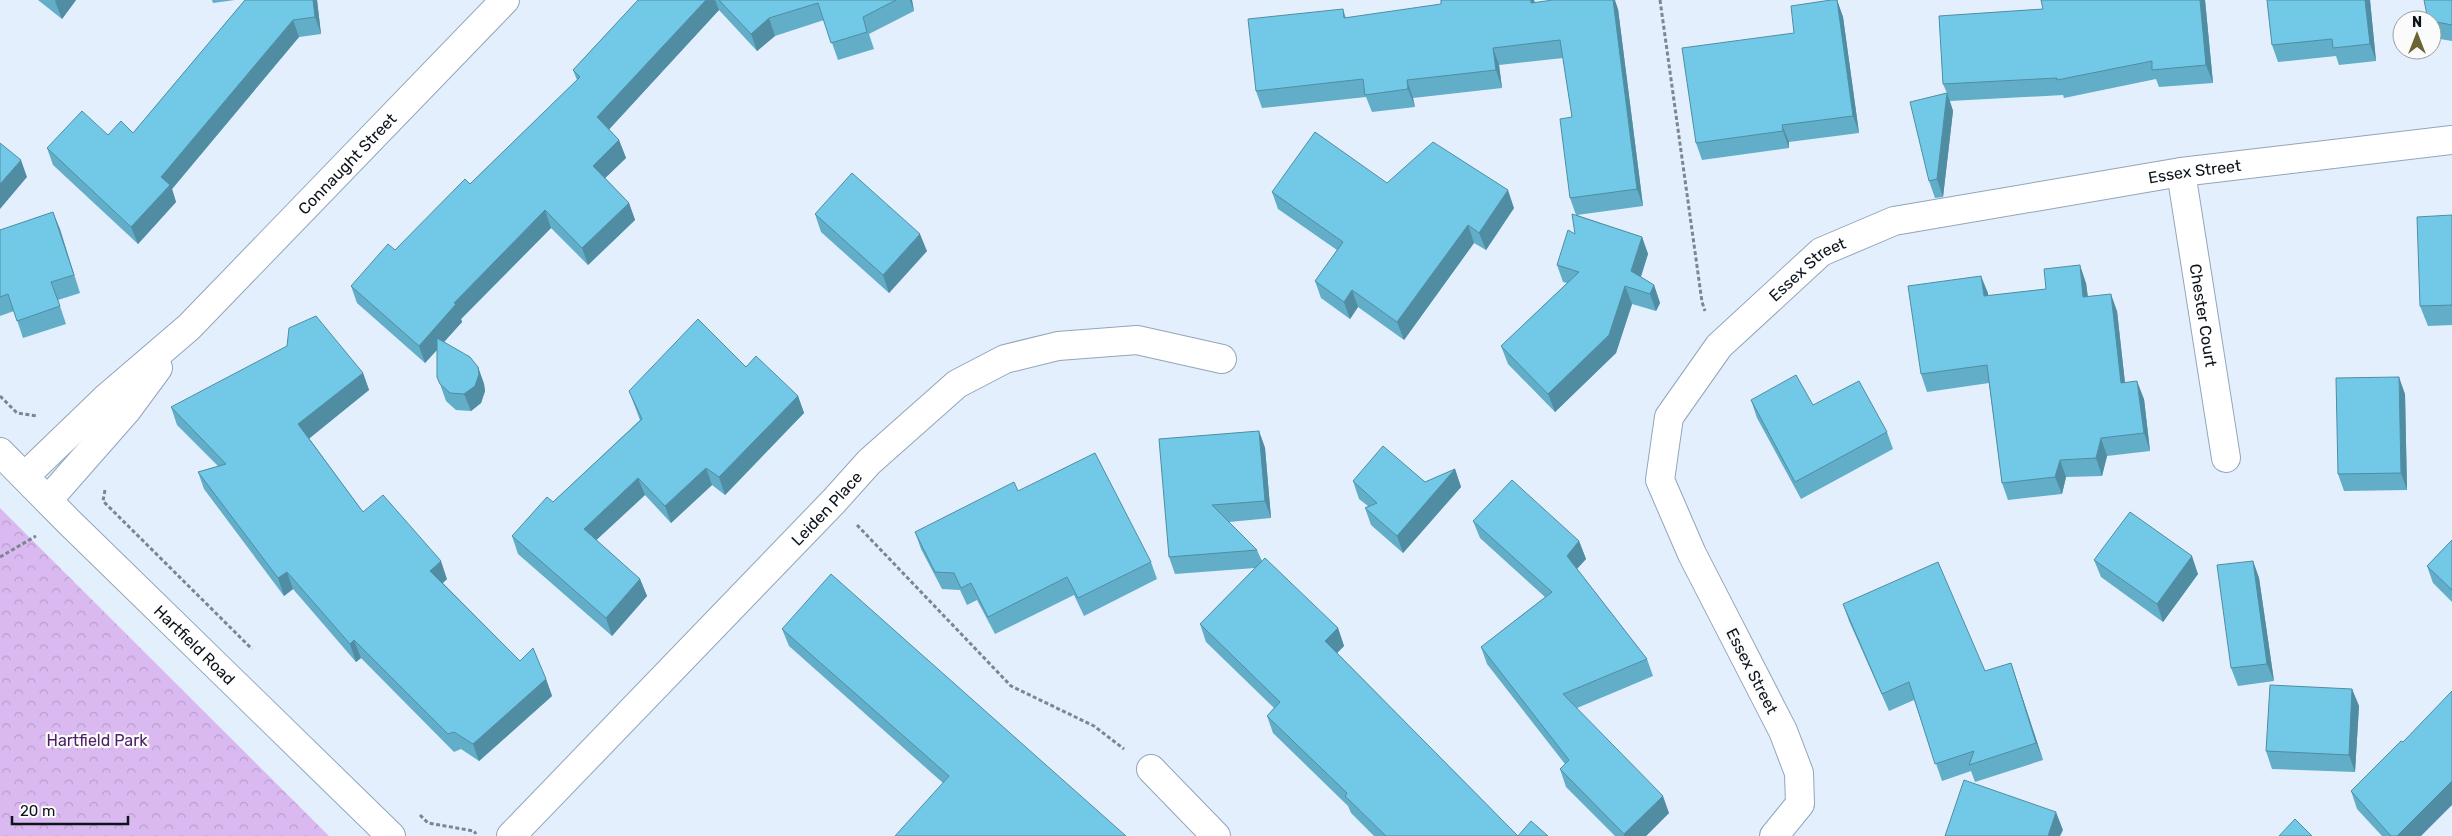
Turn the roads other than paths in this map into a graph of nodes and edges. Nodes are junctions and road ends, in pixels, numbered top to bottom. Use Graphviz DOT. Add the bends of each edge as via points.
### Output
graph roads {
  1 [pos="498,2"];
  2 [pos="2452,140"];
  3 [pos="2181,172"];
  4 [pos="189,327"];
  5 [pos="1222,359"];
  6 [pos="0,452"];
  7 [pos="2226,458"];
  8 [pos="25,476"];
  9 [pos="48,500"];
  10 [pos="1151,769"];
  11 [pos="390,836"];
  12 [pos="511,836"];
  13 [pos="1216,836"];
  14 [pos="1774,836"];
  1 -- 4 [label="street, Connaught Street"];
  2 -- 3 [label="street, Essex Street"];
  3 -- 7 [label="street, Chester Court"];
  3 -- 14 [label="street, Essex Street" via="1894,221 1821,252 1719,346 1668,417 1660,480 1692,554 1783,731 1799,773 1800,804"];
  4 -- 8 [label="street, Connaught Street" via="105,399"];
  4 -- 9 [label="street, Connaught Street" via="127,410"];
  5 -- 12 [label="street, Leiden Place" via="1138,340 1058,346 1005,359 957,384 869,462"];
  6 -- 8 [label="street, Hartfield Road"];
  8 -- 9 [label="street, Hartfield Road"];
  9 -- 11 [label="street, Hartfield Road"];
  10 -- 13 [label="street"];
}
